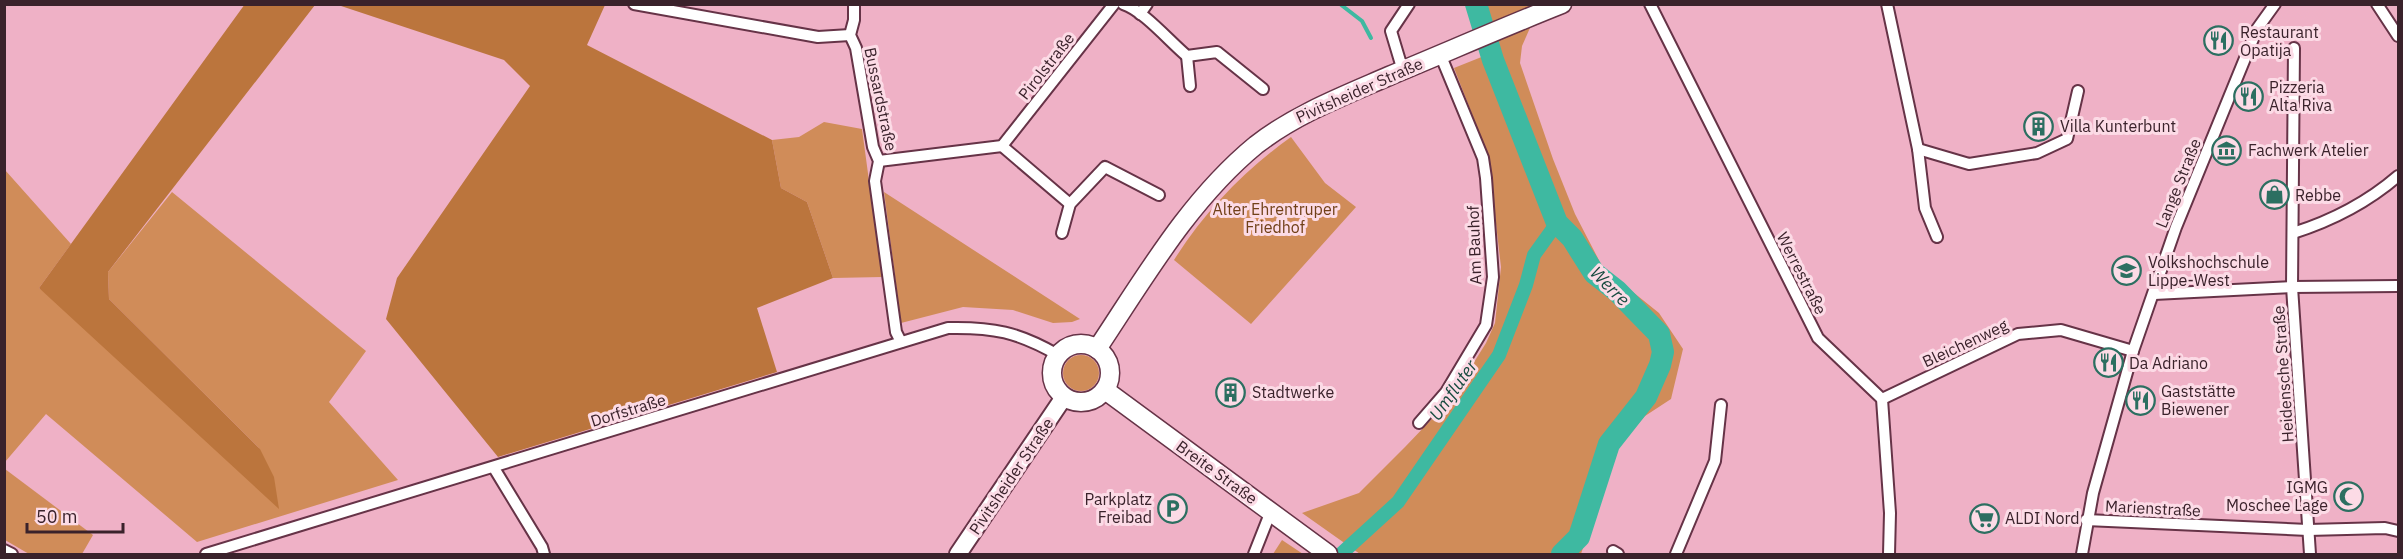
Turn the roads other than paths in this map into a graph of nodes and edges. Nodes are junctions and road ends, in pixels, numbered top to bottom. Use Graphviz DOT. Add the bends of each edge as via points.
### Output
graph roads {
  1 [pos="634,4"];
  2 [pos="854,4"];
  3 [pos="1114,4"];
  4 [pos="1123,4"];
  5 [pos="1147,4"];
  6 [pos="1409,4"];
  7 [pos="1562,4"];
  8 [pos="1650,4"];
  9 [pos="1887,4"];
  10 [pos="2275,4"];
  11 [pos="2377,4"];
  12 [pos="1140,14"];
  13 [pos="850,35"];
  14 [pos="2398,36"];
  15 [pos="2294,48"];
  16 [pos="1440,54"];
  17 [pos="1187,56"];
  18 [pos="1406,69"];
  19 [pos="1190,86"];
  20 [pos="1263,89"];
  21 [pos="2078,91"];
  22 [pos="1002,146"];
  23 [pos="1918,149"];
  24 [pos="879,161"];
  25 [pos="2398,176"];
  26 [pos="1159,195"];
  27 [pos="1070,204"];
  28 [pos="1062,233"];
  29 [pos="2293,233"];
  30 [pos="1937,237"];
  31 [pos="2398,286"];
  32 [pos="2292,287"];
  33 [pos="2154,294"];
  34 [pos="901,342"];
  35 [pos="1097,349"];
  36 [pos="2133,351"];
  37 [pos="1058,355"];
  38 [pos="1105,390"];
  39 [pos="1064,397"];
  40 [pos="1882,399"];
  41 [pos="1721,405"];
  42 [pos="1419,423"];
  43 [pos="494,468"];
  44 [pos="1271,511"];
  45 [pos="2086,520"];
  46 [pos="2308,530"];
  47 [pos="2398,531"];
  48 [pos="4,550"];
  49 [pos="12,555"];
  50 [pos="206,555"];
  51 [pos="544,555"];
  52 [pos="958,555"];
  53 [pos="1254,555"];
  54 [pos="1328,555"];
  55 [pos="1676,555"];
  56 [pos="1889,555"];
  57 [pos="2082,555"];
  58 [pos="2310,555"];
  1 -- 13 [label="street" via="818,37"];
  2 -- 13 [label="street, Bussardstraße" via="855,20"];
  3 -- 22 [label="street, Pirolstraße"];
  4 -- 12 [label="street"];
  5 -- 12 [label="street"];
  6 -- 18 [label="street" via="1391,32"];
  7 -- 16 [label="main road, Pivitsheider Straße"];
  8 -- 40 [label="street, Werrestraße" via="1818,338"];
  9 -- 23 [label="street"];
  10 -- 33 [label="street, Lange Straße" via="2257,29 2176,227"];
  11 -- 14 [label="street"];
  12 -- 17 [label="street"];
  13 -- 24 [label="street, Bussardstraße"];
  15 -- 29 [label="street, Heidensche Straße"];
  16 -- 18 [label="main road, Pivitsheider Straße"];
  16 -- 42 [label="street, Am Bauhof" via="1483,158 1493,277 1486,325 1446,392"];
  17 -- 19 [label="street"];
  17 -- 20 [label="street" via="1217,52"];
  18 -- 35 [label="main road, Pivitsheider Straße" via="1293,120 1256,146 1180,224"];
  21 -- 23 [label="street" via="2067,139 2037,153 1969,164"];
  22 -- 24 [label="street"];
  22 -- 27 [label="street"];
  23 -- 30 [label="street" via="1925,208"];
  24 -- 34 [label="street, Bussardstraße" via="875,180 896,332"];
  25 -- 29 [label="street" via="2381,191 2316,226"];
  26 -- 27 [label="street" via="1105,167"];
  27 -- 28 [label="street"];
  29 -- 32 [label="street, Heidensche Straße"];
  31 -- 32 [label="street"];
  32 -- 33 [label="street"];
  32 -- 46 [label="street, Heidensche Straße"];
  33 -- 36 [label="street, Lange Straße"];
  34 -- 37 [label="street, Dorfstraße" via="948,327 984,327 1025,338"];
  34 -- 43 [label="street, Dorfstraße"];
  35 -- 37 [label="main road" via="1072,345"];
  35 -- 38 [label="main road" via="1108,364 1109,382"];
  36 -- 40 [label="street, Bleichenweg" via="2061,330 2018,334"];
  36 -- 45 [label="street, Lange Straße"];
  37 -- 39 [label="main road" via="1053,364 1053,382"];
  38 -- 39 [label="main road" via="1086,402"];
  38 -- 44 [label="main road, Breite Straße"];
  39 -- 52 [label="main road, Pivitsheider Straße"];
  40 -- 56 [label="street"];
  41 -- 55 [label="street" via="1715,461"];
  43 -- 50 [label="street, Dorfstraße"];
  43 -- 51 [label="street"];
  44 -- 53 [label="street"];
  44 -- 54 [label="main road, Breite Straße"];
  45 -- 46 [label="street, Marienstraße"];
  45 -- 57 [label="street, Lange Straße"];
  46 -- 47 [label="street, Marienstraße"];
  46 -- 58 [label="street, Heidensche Straße"];
  48 -- 49 [label="street"];
}
